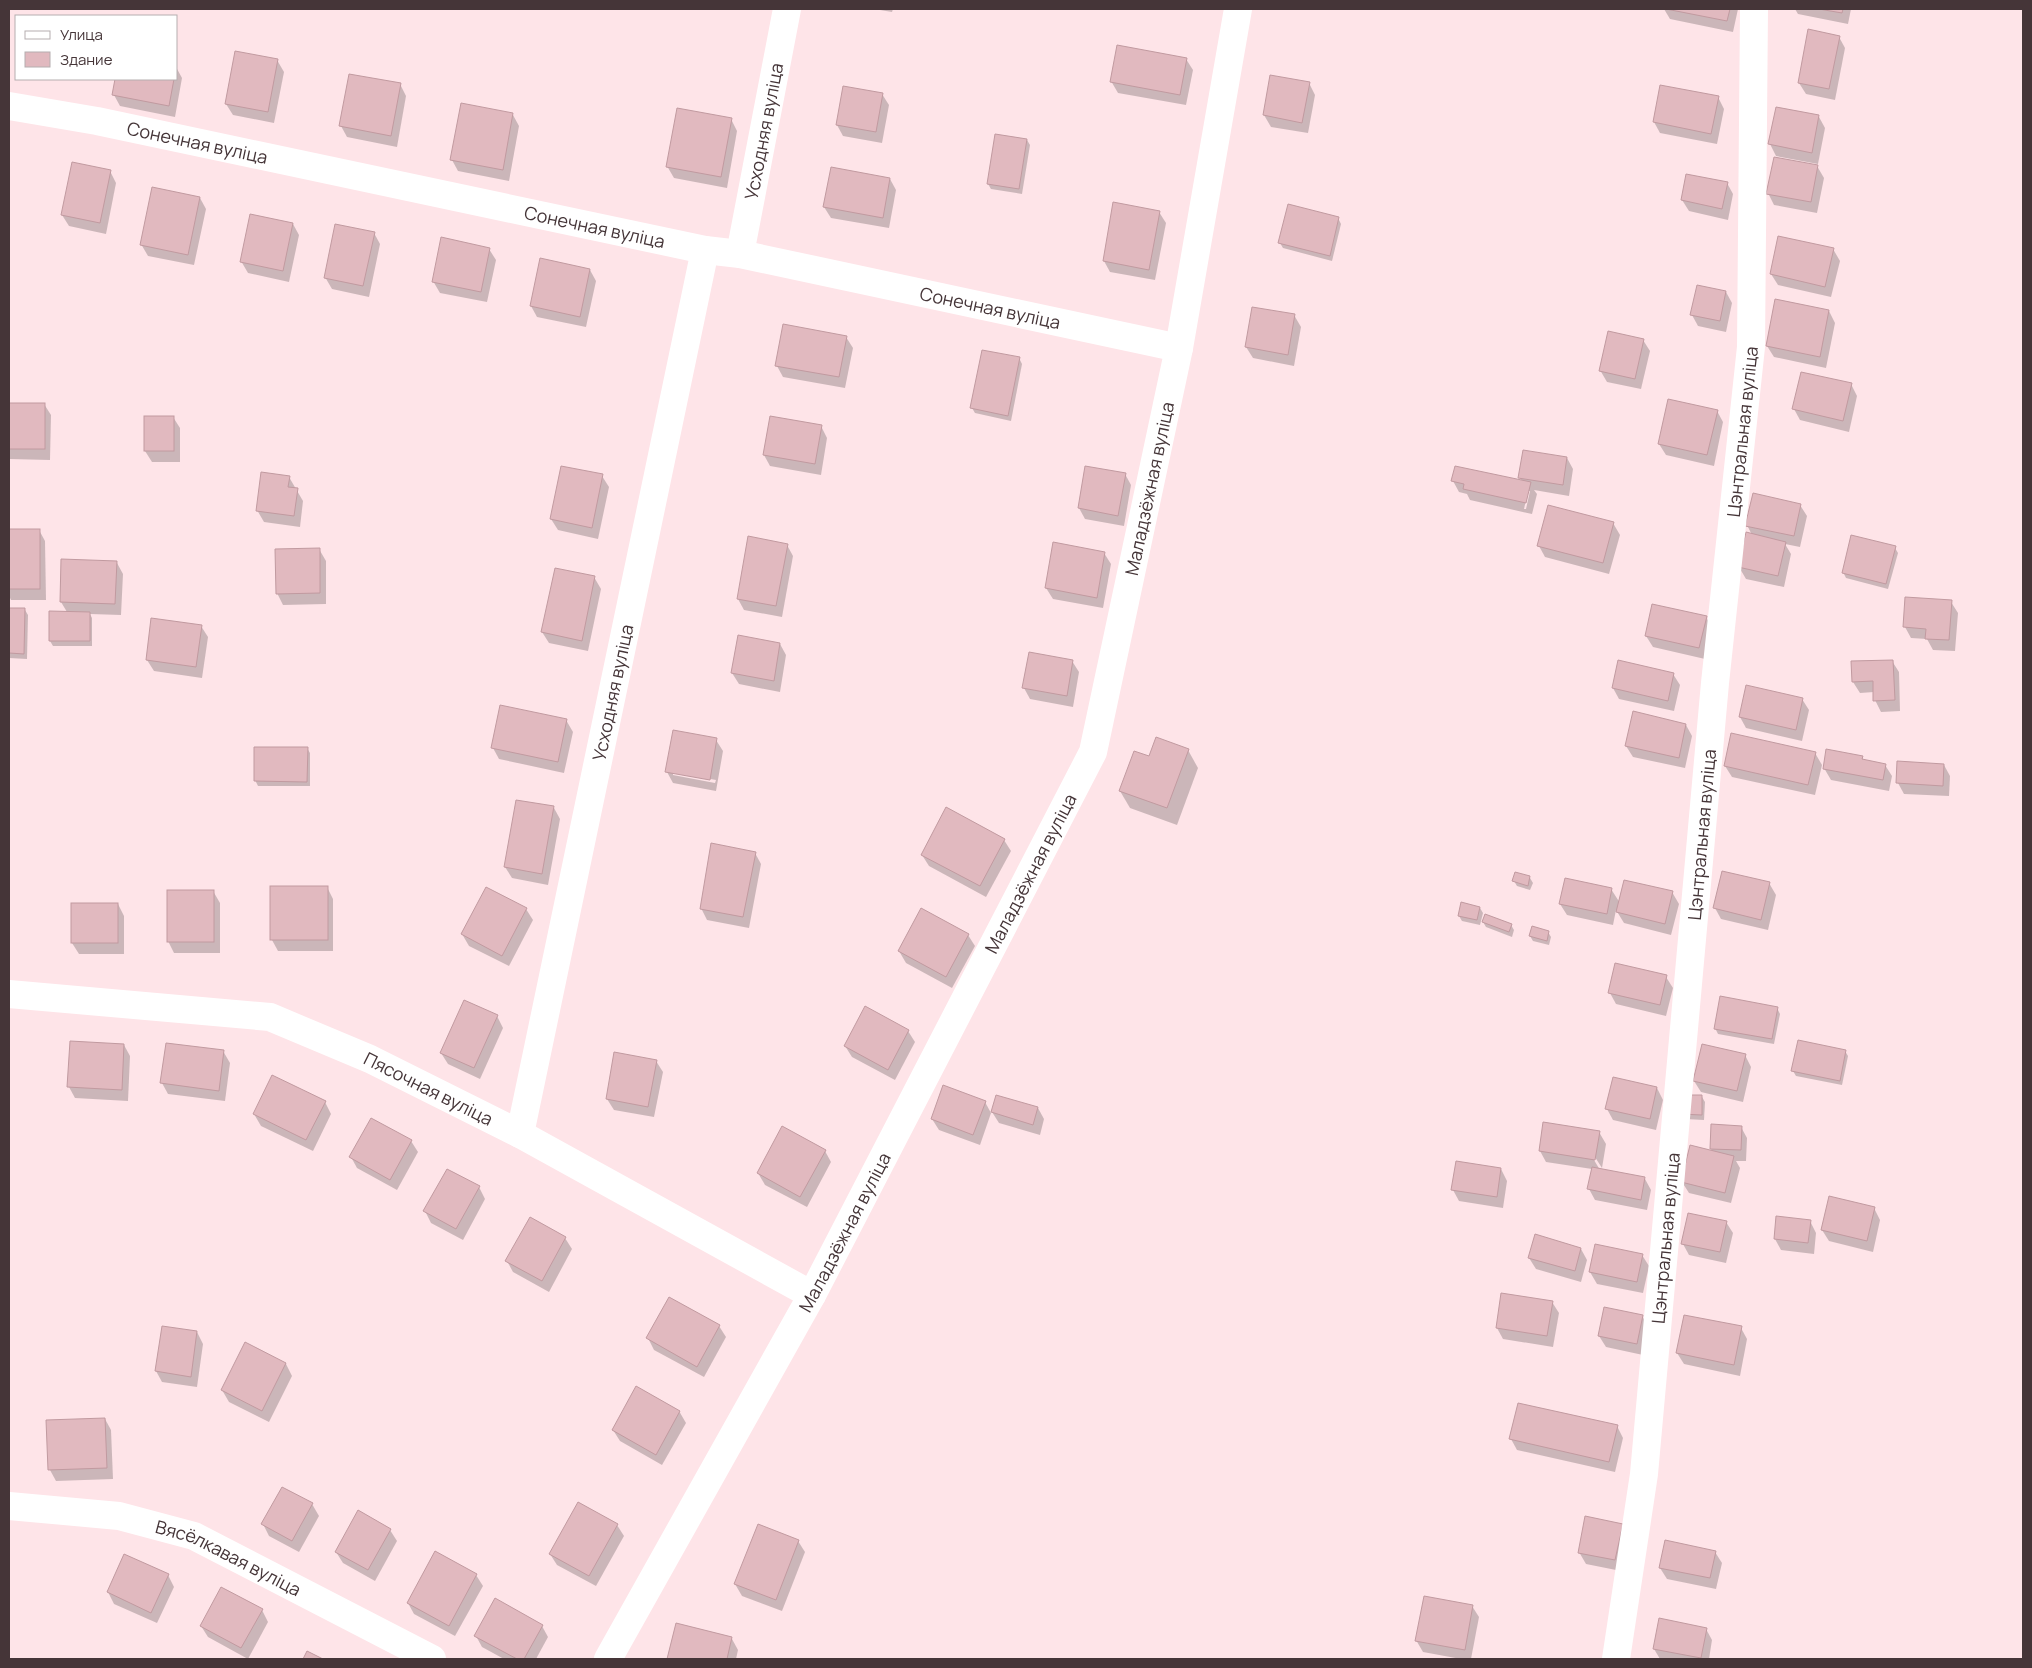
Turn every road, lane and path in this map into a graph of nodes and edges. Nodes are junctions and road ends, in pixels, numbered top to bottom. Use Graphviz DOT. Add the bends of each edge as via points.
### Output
graph roads {
  1 [pos="787,9"];
  2 [pos="1238,9"];
  3 [pos="1754,9"];
  4 [pos="9,106"];
  5 [pos="704,250"];
  6 [pos="740,254"];
  7 [pos="1179,348"];
  8 [pos="9,994"];
  9 [pos="520,1134"];
  10 [pos="812,1295"];
  11 [pos="9,1506"];
  12 [pos="432,1659"];
  13 [pos="608,1659"];
  14 [pos="1616,1659"];
  1 -- 6 [label="street, Усходняя вуліца"];
  2 -- 7 [label="street, Маладзёжная вуліца"];
  3 -- 14 [label="street, Цэнтральная вуліца" via="1751,347 1715,683 1644,1474"];
  4 -- 5 [label="street, Сонечная вуліца" via="98,121"];
  5 -- 6 [label="street, Сонечная вуліца"];
  5 -- 9 [label="street, Усходняя вуліца"];
  6 -- 7 [label="street, Сонечная вуліца"];
  7 -- 10 [label="street, Маладзёжная вуліца" via="1093,752"];
  8 -- 9 [label="street, Пясочная вуліца" via="270,1017 370,1059"];
  9 -- 10 [label="street, Пясочная вуліца"];
  10 -- 13 [label="street, Маладзёжная вуліца"];
  11 -- 12 [label="street, Вясёлкавая вуліца" via="120,1516 194,1536"];
}
